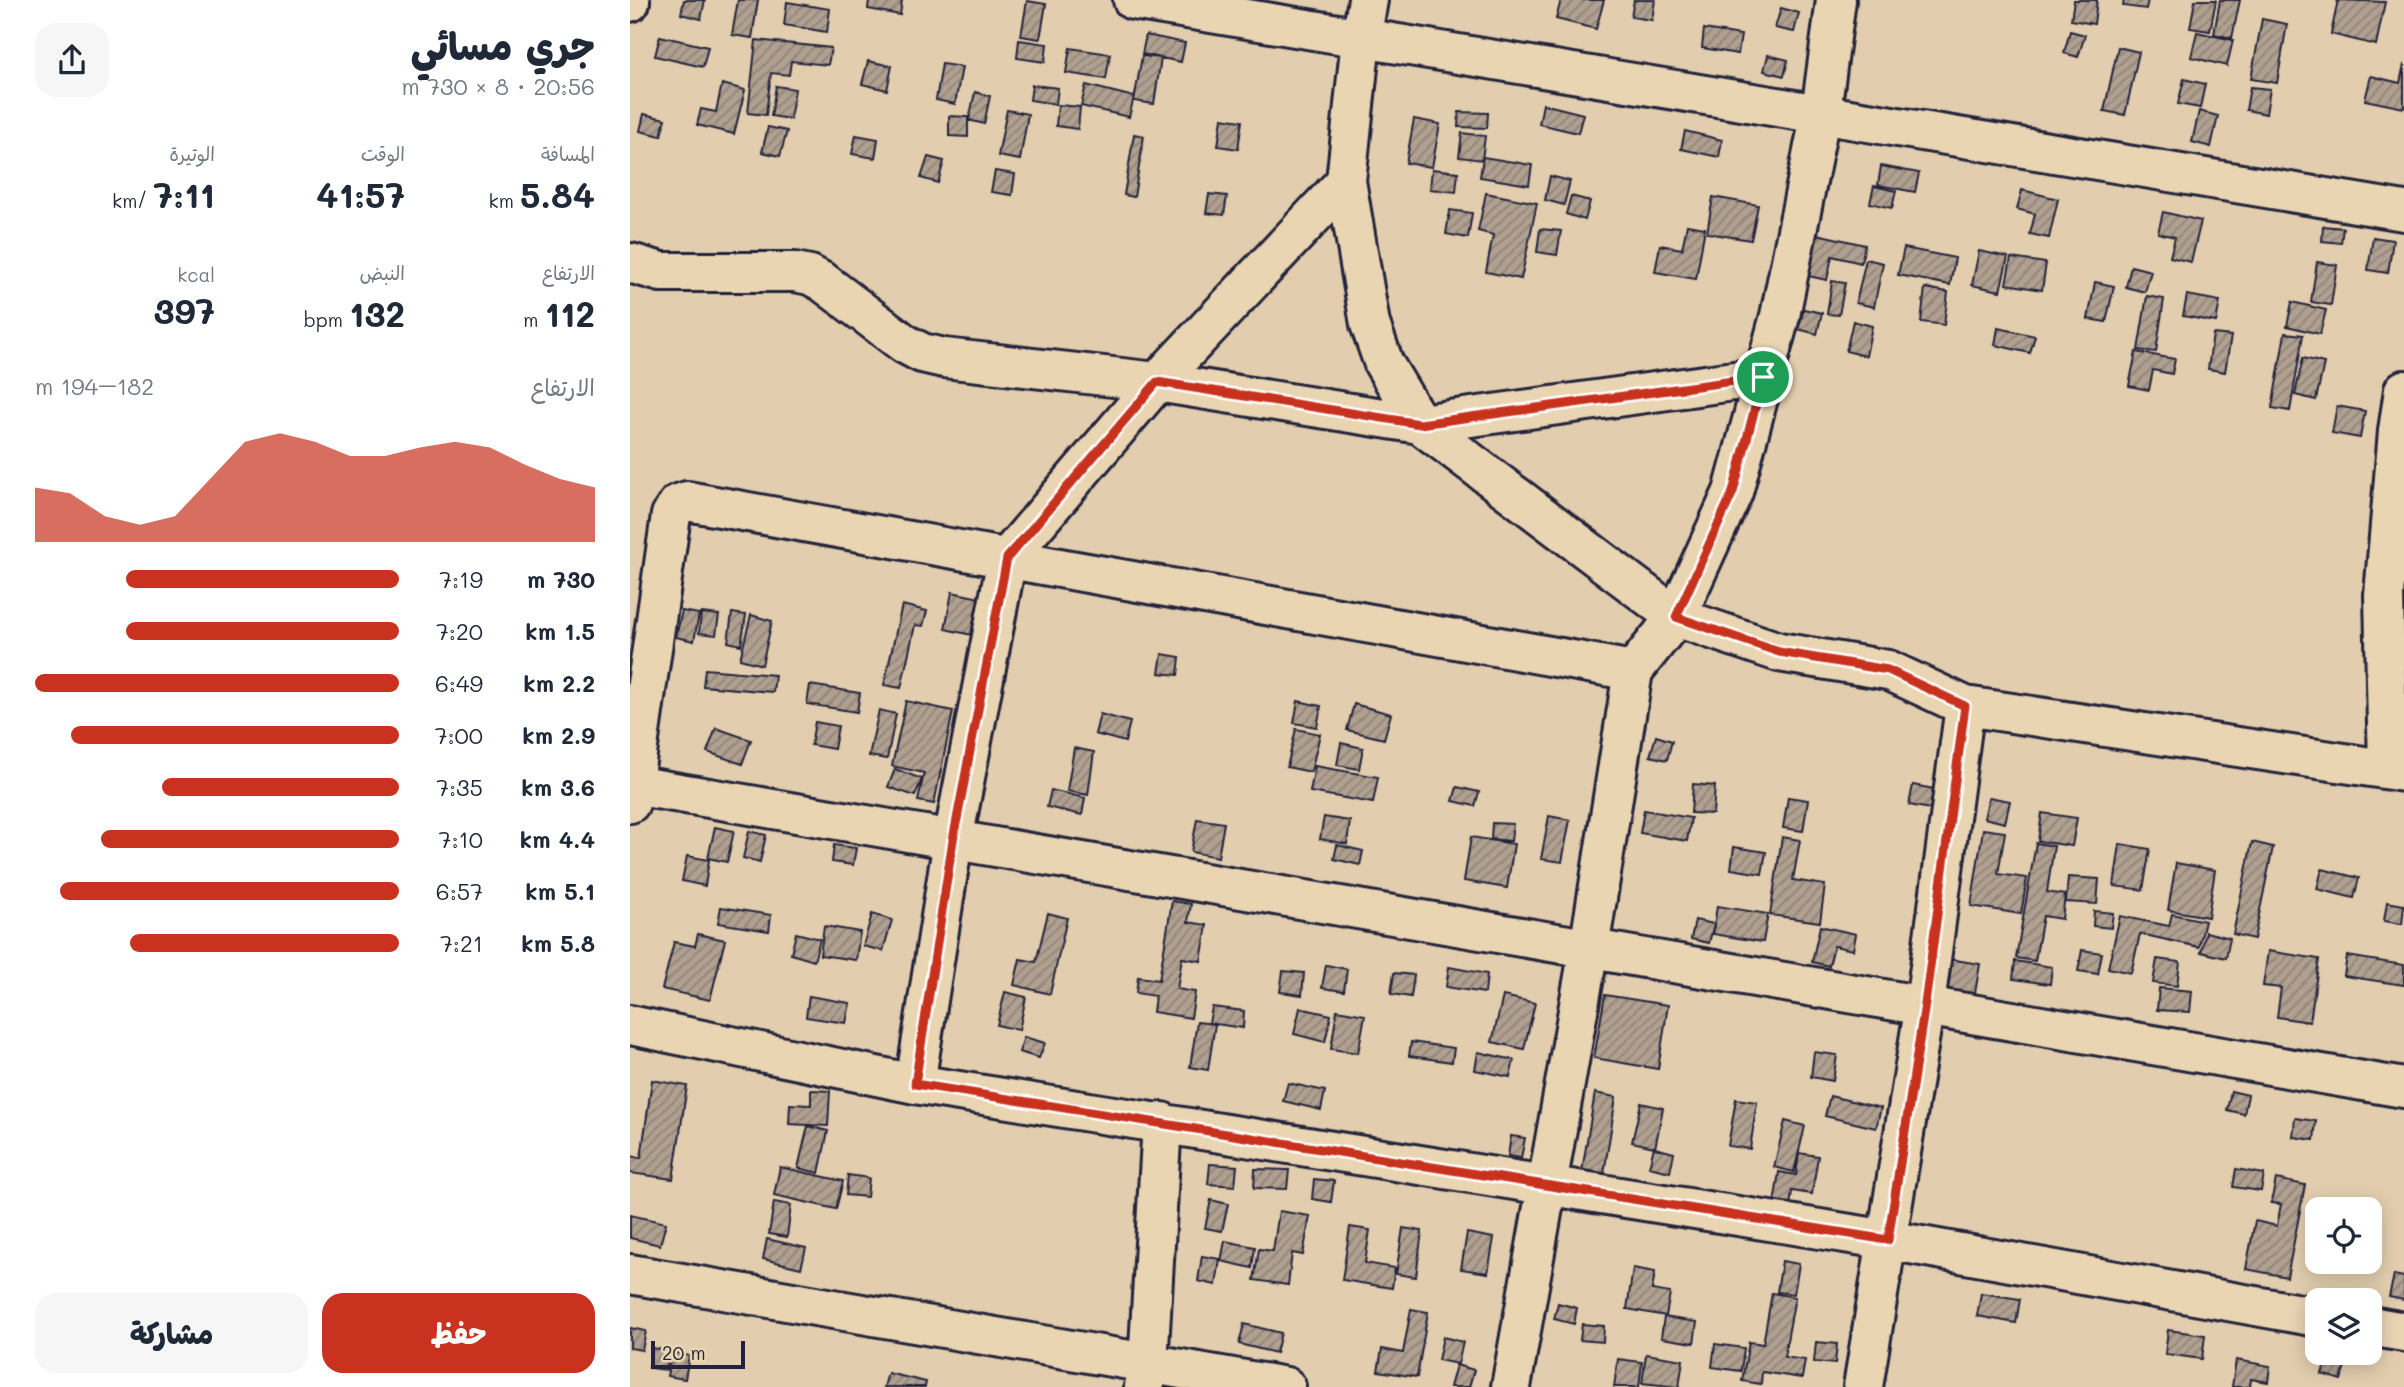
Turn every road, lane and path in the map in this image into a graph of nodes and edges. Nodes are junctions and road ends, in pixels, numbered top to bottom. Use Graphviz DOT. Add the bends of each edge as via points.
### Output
graph roads {
  1 [pos="1133,0"];
  2 [pos="1368,0"];
  3 [pos="1836,0"];
  4 [pos="1361,40"];
  5 [pos="1821,112"];
  6 [pos="1346,181"];
  7 [pos="2404,211"];
  8 [pos="630,263"];
  9 [pos="1763,377"];
  10 [pos="1157,382"];
  11 [pos="2404,390"];
  12 [pos="1420,424"];
  13 [pos="1007,558"];
  14 [pos="1676,617"];
  15 [pos="1633,671"];
  16 [pos="1965,706"];
  17 [pos="2396,770"];
  18 [pos="631,794"];
  19 [pos="953,840"];
  20 [pos="1589,949"];
  21 [pos="1925,1004"];
  22 [pos="630,1025"];
  23 [pos="915,1084"];
  24 [pos="2404,1087"];
  25 [pos="1162,1122"];
  26 [pos="1548,1185"];
  27 [pos="1888,1240"];
  28 [pos="630,1274"];
  29 [pos="2305,1315"];
  30 [pos="2382,1328"];
  31 [pos="2404,1332"];
  32 [pos="1146,1376"];
  33 [pos="1286,1387"];
  34 [pos="1511,1387"];
  35 [pos="1863,1387"];
  1 -- 4 [label="street"];
  2 -- 4 [label="street"];
  3 -- 5 [label="street"];
  4 -- 5 [label="street"];
  4 -- 6 [label="street"];
  5 -- 7 [label="street"];
  5 -- 9 [label="street" via="1780,316"];
  6 -- 10 [label="street"];
  6 -- 12 [label="street" via="1370,324 1384,365"];
  8 -- 10 [label="street" via="661,272 810,275 922,353"];
  9 -- 12 [label="street"];
  9 -- 14 [label="street" via="1733,492"];
  10 -- 12 [label="street"];
  10 -- 13 [label="street"];
  11 -- 17 [label="street" via="2384,595"];
  12 -- 14 [label="street"];
  13 -- 15 [label="street"];
  13 -- 18 [label="street" via="687,501 678,504 671,515"];
  13 -- 19 [label="street"];
  14 -- 15 [label="street"];
  14 -- 16 [label="street" via="1779,652 1888,670"];
  15 -- 20 [label="street"];
  16 -- 17 [label="street"];
  16 -- 21 [label="street"];
  18 -- 19 [label="street"];
  19 -- 20 [label="street"];
  19 -- 23 [label="street"];
  20 -- 21 [label="street"];
  20 -- 26 [label="street"];
  21 -- 24 [label="street"];
  21 -- 27 [label="street"];
  22 -- 23 [label="street"];
  23 -- 25 [label="street"];
  25 -- 26 [label="street"];
  25 -- 32 [label="street"];
  26 -- 27 [label="street"];
  26 -- 34 [label="street"];
  27 -- 29 [label="street"];
  27 -- 35 [label="street"];
  28 -- 32 [label="street"];
  30 -- 31 [label="street"];
  32 -- 33 [label="street"];
}
